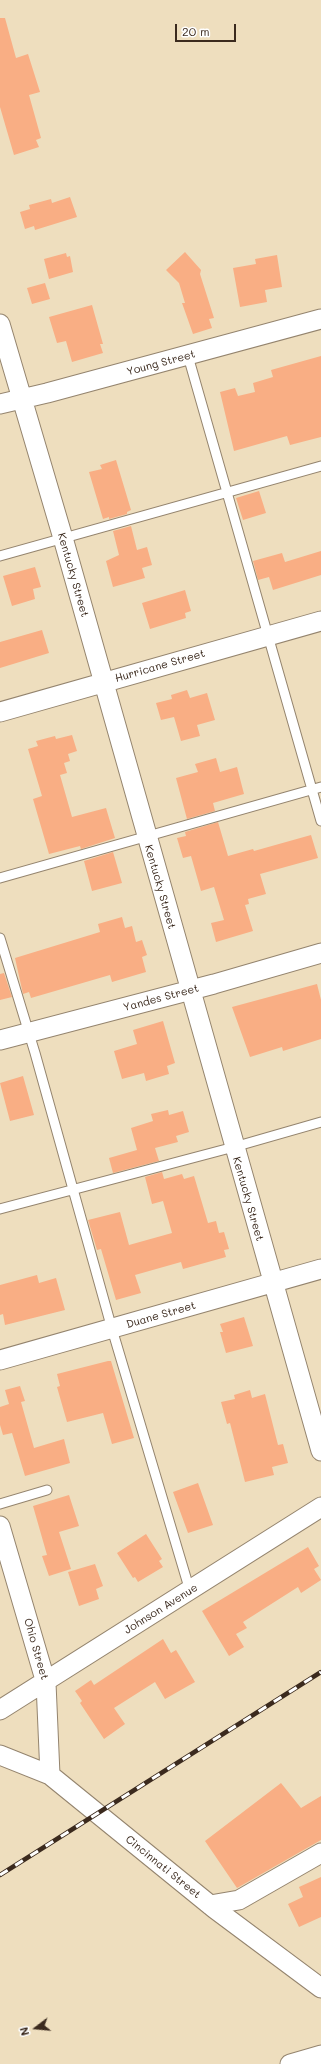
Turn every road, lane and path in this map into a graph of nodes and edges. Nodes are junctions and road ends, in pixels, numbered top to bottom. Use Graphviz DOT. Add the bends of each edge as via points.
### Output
graph roads {
  1 [pos="321,319"];
  2 [pos="0,324"];
  3 [pos="188,356"];
  4 [pos="22,399"];
  5 [pos="0,404"];
  6 [pos="321,466"];
  7 [pos="228,491"];
  8 [pos="63,538"];
  9 [pos="0,556"];
  10 [pos="321,621"];
  11 [pos="267,636"];
  12 [pos="103,682"];
  13 [pos="0,712"];
  14 [pos="317,789"];
  15 [pos="321,822"];
  16 [pos="146,836"];
  17 [pos="0,878"];
  18 [pos="0,938"];
  19 [pos="321,953"];
  20 [pos="190,991"];
  21 [pos="29,1032"];
  22 [pos="0,1040"];
  23 [pos="321,1122"];
  24 [pos="234,1147"];
  25 [pos="72,1189"];
  26 [pos="0,1209"];
  27 [pos="321,1269"];
  28 [pos="273,1283"];
  29 [pos="112,1328"];
  30 [pos="0,1360"];
  31 [pos="321,1451"];
  32 [pos="47,1490"];
  33 [pos="0,1504"];
  34 [pos="321,1508"];
  35 [pos="0,1526"];
  36 [pos="190,1591"];
  37 [pos="46,1683"];
  38 [pos="0,1710"];
  39 [pos="0,1755"];
  40 [pos="50,1775"];
  41 [pos="321,1853"];
  42 [pos="210,1905"];
  43 [pos="321,1988"];
  44 [pos="321,2055"];
  45 [pos="290,2064"];
  1 -- 3 [label="street, Young Street"];
  2 -- 4 [label="street, Kentucky Street"];
  3 -- 4 [label="street, Young Street"];
  3 -- 7 [label="lane"];
  4 -- 5 [label="street, Young Street"];
  4 -- 8 [label="street, Kentucky Street"];
  6 -- 7 [label="lane"];
  7 -- 8 [label="lane"];
  7 -- 11 [label="lane"];
  8 -- 9 [label="lane"];
  8 -- 12 [label="street, Kentucky Street"];
  10 -- 11 [label="street, Hurricane Street"];
  11 -- 12 [label="street, Hurricane Street"];
  11 -- 14 [label="lane"];
  12 -- 13 [label="street, Hurricane Street"];
  12 -- 16 [label="street, Kentucky Street"];
  14 -- 15 [label="lane"];
  14 -- 16 [label="lane"];
  16 -- 17 [label="lane"];
  16 -- 20 [label="street, Kentucky Street"];
  18 -- 21 [label="lane"];
  19 -- 20 [label="street, Yandes Street"];
  20 -- 21 [label="street, Yandes Street"];
  20 -- 24 [label="street, Kentucky Street"];
  21 -- 22 [label="street, Yandes Street"];
  21 -- 25 [label="lane"];
  23 -- 24 [label="lane"];
  24 -- 25 [label="lane"];
  24 -- 28 [label="street, Kentucky Street"];
  25 -- 26 [label="lane"];
  25 -- 29 [label="lane"];
  27 -- 28 [label="street, Duane Street"];
  28 -- 29 [label="street, Duane Street"];
  28 -- 31 [label="street, Kentucky Street"];
  29 -- 30 [label="street, Duane Street"];
  29 -- 36 [label="lane"];
  32 -- 33 [label="lane"];
  34 -- 36 [label="street, Johnson Avenue"];
  35 -- 37 [label="street, Ohio Street"];
  36 -- 37 [label="street, Johnson Avenue"];
  37 -- 38 [label="street, Johnson Avenue"];
  37 -- 40 [label="street, Ohio Street"];
  39 -- 40 [label="street, Cincinnati Street"];
  40 -- 42 [label="street, Cincinnati Street"];
  41 -- 42 [label="street" via="239,1900"];
  42 -- 43 [label="street, Cincinnati Street"];
  44 -- 45 [label="street"];
}
